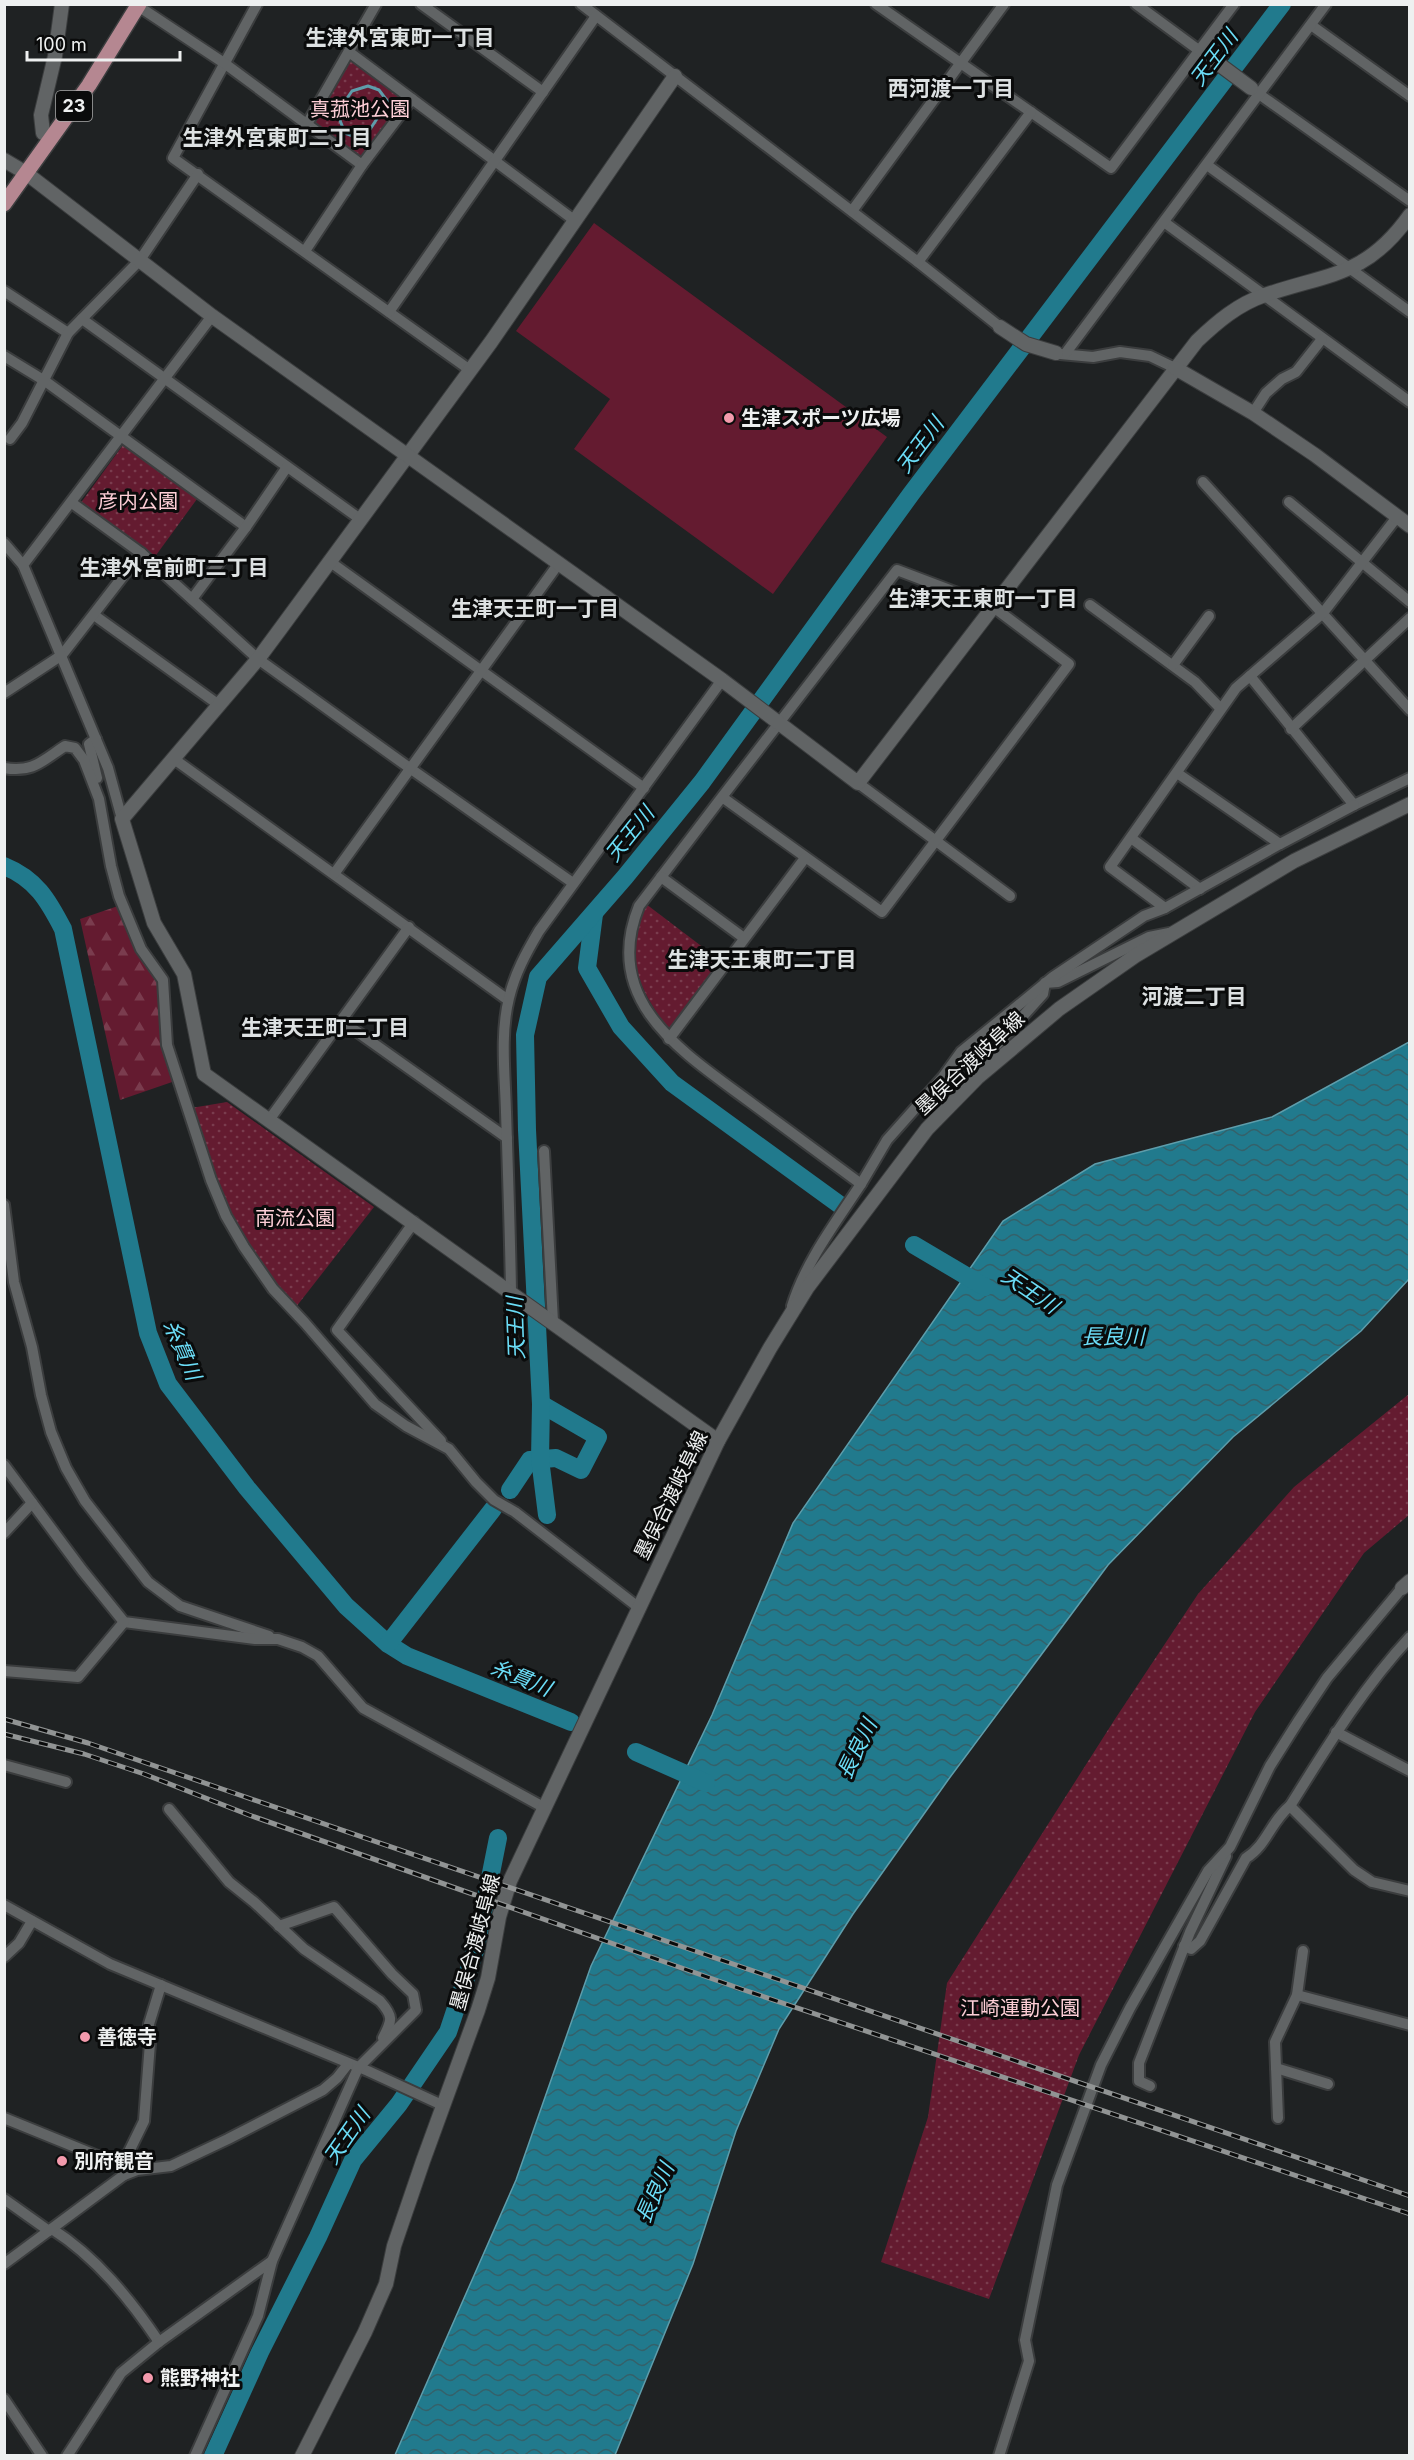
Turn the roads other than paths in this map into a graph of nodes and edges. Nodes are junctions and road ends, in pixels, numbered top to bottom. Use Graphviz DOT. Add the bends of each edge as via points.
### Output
graph roads {
  1 [pos="62,4"];
  2 [pos="257,4"];
  3 [pos="376,4"];
  4 [pos="421,4"];
  5 [pos="581,4"];
  6 [pos="876,4"];
  7 [pos="1004,4"];
  8 [pos="1136,4"];
  9 [pos="1234,4"];
  10 [pos="1326,4"];
  11 [pos="135,5"];
  12 [pos="596,16"];
  13 [pos="1311,25"];
  14 [pos="349,52"];
  15 [pos="1206,55"];
  16 [pos="224,63"];
  17 [pos="960,65"];
  18 [pos="675,76"];
  19 [pos="1255,91"];
  20 [pos="543,92"];
  21 [pos="1410,96"];
  22 [pos="412,99"];
  23 [pos="1031,112"];
  24 [pos="307,124"];
  25 [pos="43,133"];
  26 [pos="4,160"];
  27 [pos="495,161"];
  28 [pos="362,165"];
  29 [pos="1207,165"];
  30 [pos="22,171"];
  31 [pos="198,174"];
  32 [pos="4,189"];
  33 [pos="1410,201"];
  34 [pos="4,204"];
  35 [pos="852,211"];
  36 [pos="1410,216"];
  37 [pos="574,220"];
  38 [pos="1164,222"];
  39 [pos="305,251"];
  40 [pos="140,260"];
  41 [pos="918,262"];
  42 [pos="1350,270"];
  43 [pos="4,291"];
  44 [pos="1264,295"];
  45 [pos="390,312"];
  46 [pos="1410,312"];
  47 [pos="212,316"];
  48 [pos="81,319"];
  49 [pos="1000,327"];
  50 [pos="68,333"];
  51 [pos="1322,339"];
  52 [pos="1060,354"];
  53 [pos="4,356"];
  54 [pos="1175,368"];
  55 [pos="470,370"];
  56 [pos="165,380"];
  57 [pos="45,381"];
  58 [pos="1410,402"];
  59 [pos="1253,413"];
  60 [pos="122,437"];
  61 [pos="10,439"];
  62 [pos="407,455"];
  63 [pos="287,467"];
  64 [pos="1203,482"];
  65 [pos="1289,502"];
  66 [pos="72,503"];
  67 [pos="1397,517"];
  68 [pos="360,519"];
  69 [pos="1410,526"];
  70 [pos="246,527"];
  71 [pos="6,550"];
  72 [pos="141,553"];
  73 [pos="329,561"];
  74 [pos="559,563"];
  75 [pos="1362,563"];
  76 [pos="23,565"];
  77 [pos="192,599"];
  78 [pos="1410,602"];
  79 [pos="1090,605"];
  80 [pos="992,606"];
  81 [pos="1323,613"];
  82 [pos="94,615"];
  83 [pos="1209,616"];
  84 [pos="1410,618"];
  85 [pos="62,655"];
  86 [pos="258,658"];
  87 [pos="1364,659"];
  88 [pos="1173,665"];
  89 [pos="483,670"];
  90 [pos="1250,676"];
  91 [pos="726,683"];
  92 [pos="4,693"];
  93 [pos="219,705"];
  94 [pos="1220,708"];
  95 [pos="1410,710"];
  96 [pos="777,721"];
  97 [pos="1291,729"];
  98 [pos="96,739"];
  99 [pos="174,759"];
  100 [pos="4,768"];
  101 [pos="411,770"];
  102 [pos="1177,773"];
  103 [pos="1410,778"];
  104 [pos="858,783"];
  105 [pos="644,788"];
  106 [pos="722,797"];
  107 [pos="99,799"];
  108 [pos="1354,804"];
  109 [pos="1410,804"];
  110 [pos="122,819"];
  111 [pos="1131,838"];
  112 [pos="935,841"];
  113 [pos="1280,844"];
  114 [pos="806,858"];
  115 [pos="334,874"];
  116 [pos="661,877"];
  117 [pos="573,883"];
  118 [pos="1200,889"];
  119 [pos="1010,897"];
  120 [pos="1166,908"];
  121 [pos="409,927"];
  122 [pos="1172,932"];
  123 [pos="744,938"];
  124 [pos="1045,983"];
  125 [pos="508,1000"];
  126 [pos="342,1021"];
  127 [pos="669,1039"];
  128 [pos="966,1089"];
  129 [pos="269,1120"];
  130 [pos="507,1138"];
  131 [pos="544,1150"];
  132 [pos="861,1184"];
  133 [pos="4,1205"];
  134 [pos="414,1222"];
  135 [pos="513,1293"];
  136 [pos="549,1319"];
  137 [pos="787,1320"];
  138 [pos="718,1442"];
  139 [pos="448,1449"];
  140 [pos="4,1465"];
  141 [pos="32,1503"];
  142 [pos="4,1533"];
  143 [pos="1406,1584"];
  144 [pos="638,1607"];
  145 [pos="124,1622"];
  146 [pos="1410,1637"];
  147 [pos="278,1639"];
  148 [pos="4,1671"];
  149 [pos="1336,1732"];
  150 [pos="4,1765"];
  151 [pos="1410,1772"];
  152 [pos="66,1782"];
  153 [pos="1290,1806"];
  154 [pos="544,1808"];
  155 [pos="169,1809"];
  156 [pos="1230,1847"];
  157 [pos="1410,1892"];
  158 [pos="4,1905"];
  159 [pos="32,1921"];
  160 [pos="279,1926"];
  161 [pos="1184,1946"];
  162 [pos="1303,1951"];
  163 [pos="4,1957"];
  164 [pos="161,1985"];
  165 [pos="1297,1995"];
  166 [pos="1410,2025"];
  167 [pos="379,2046"];
  168 [pos="353,2066"];
  169 [pos="1276,2068"];
  170 [pos="1328,2084"];
  171 [pos="1149,2086"];
  172 [pos="440,2104"];
  173 [pos="4,2118"];
  174 [pos="1278,2118"];
  175 [pos="123,2171"];
  176 [pos="4,2199"];
  177 [pos="51,2230"];
  178 [pos="272,2261"];
  179 [pos="4,2264"];
  180 [pos="159,2342"];
  181 [pos="4,2399"];
  182 [pos="42,2456"];
  183 [pos="67,2456"];
  184 [pos="195,2456"];
  185 [pos="302,2456"];
  186 [pos="999,2456"];
  1 -- 25 [label="street" via="41,115"];
  2 -- 16 [label="street"];
  3 -- 14 [label="street"];
  4 -- 20 [label="street"];
  5 -- 12 [label="street"];
  6 -- 17 [label="street"];
  7 -- 17 [label="street"];
  8 -- 15 [label="street"];
  9 -- 15 [label="street"];
  10 -- 13 [label="street"];
  11 -- 16 [label="street"];
  11 -- 25 [label="main road, 23"];
  11 -- 30 [label="main road, 23" via="89,85"];
  12 -- 18 [label="street"];
  12 -- 20 [label="street"];
  13 -- 19 [label="street"];
  13 -- 21 [label="street"];
  14 -- 22 [label="street"];
  14 -- 24 [label="street"];
  15 -- 19 [label="street"];
  15 -- 23 [label="street" via="1111,168"];
  16 -- 24 [label="street"];
  16 -- 31 [label="street" via="173,158"];
  17 -- 23 [label="street"];
  17 -- 35 [label="street"];
  18 -- 35 [label="street"];
  18 -- 37 [label="street"];
  19 -- 29 [label="street"];
  19 -- 33 [label="street"];
  20 -- 27 [label="street"];
  22 -- 27 [label="street"];
  22 -- 28 [label="street"];
  23 -- 41 [label="street"];
  24 -- 28 [label="street"];
  25 -- 30 [label="main road, 23"];
  26 -- 30 [label="street"];
  27 -- 37 [label="street"];
  27 -- 45 [label="street"];
  28 -- 39 [label="street"];
  29 -- 38 [label="street"];
  29 -- 42 [label="street"];
  30 -- 32 [label="main road, 23"];
  30 -- 34 [label="main road, 23"];
  30 -- 40 [label="street"];
  31 -- 39 [label="street"];
  31 -- 40 [label="street"];
  35 -- 41 [label="street"];
  36 -- 42 [label="street" via="1379,251"];
  37 -- 55 [label="street"];
  38 -- 44 [label="street"];
  38 -- 52 [label="street"];
  39 -- 45 [label="street"];
  40 -- 47 [label="street"];
  40 -- 48 [label="street"];
  41 -- 49 [label="street"];
  42 -- 44 [label="street"];
  42 -- 46 [label="street"];
  43 -- 50 [label="street"];
  44 -- 51 [label="street"];
  44 -- 54 [label="street" via="1218,322"];
  45 -- 55 [label="street"];
  47 -- 56 [label="street"];
  47 -- 62 [label="street"];
  48 -- 50 [label="street"];
  48 -- 56 [label="street"];
  49 -- 52 [label="street" via="1026,344"];
  50 -- 57 [label="street"];
  51 -- 58 [label="street"];
  51 -- 59 [label="street" via="1296,372 1266,393"];
  52 -- 54 [label="street" via="1093,357 1120,352 1150,356"];
  53 -- 57 [label="street"];
  54 -- 59 [label="street"];
  54 -- 80 [label="street"];
  55 -- 62 [label="street"];
  56 -- 60 [label="street"];
  56 -- 63 [label="street"];
  57 -- 60 [label="street"];
  57 -- 61 [label="street"];
  59 -- 67 [label="street"];
  60 -- 66 [label="street"];
  60 -- 70 [label="street"];
  62 -- 68 [label="street"];
  62 -- 74 [label="street"];
  63 -- 68 [label="street"];
  63 -- 70 [label="street"];
  64 -- 81 [label="street"];
  65 -- 75 [label="street"];
  66 -- 72 [label="street"];
  66 -- 76 [label="street"];
  67 -- 69 [label="street"];
  67 -- 75 [label="street"];
  68 -- 73 [label="street"];
  70 -- 77 [label="street"];
  71 -- 76 [label="street"];
  72 -- 77 [label="street"];
  72 -- 82 [label="street"];
  73 -- 86 [label="street"];
  73 -- 89 [label="street"];
  74 -- 89 [label="street"];
  74 -- 91 [label="street"];
  75 -- 78 [label="street"];
  75 -- 81 [label="street"];
  76 -- 85 [label="street"];
  77 -- 86 [label="street"];
  79 -- 88 [label="street"];
  80 -- 96 [label="street" via="897,570"];
  80 -- 104 [label="street"];
  80 -- 112 [label="street" via="1069,664"];
  81 -- 87 [label="street"];
  81 -- 90 [label="street"];
  82 -- 85 [label="street"];
  82 -- 93 [label="street"];
  83 -- 88 [label="street"];
  84 -- 87 [label="street"];
  85 -- 92 [label="street"];
  85 -- 98 [label="street"];
  86 -- 93 [label="street"];
  86 -- 101 [label="street"];
  87 -- 95 [label="street"];
  87 -- 97 [label="street"];
  88 -- 94 [label="street"];
  89 -- 101 [label="street"];
  89 -- 105 [label="street"];
  90 -- 94 [label="street"];
  90 -- 97 [label="street"];
  91 -- 96 [label="street"];
  91 -- 105 [label="street"];
  93 -- 99 [label="street"];
  94 -- 102 [label="street"];
  96 -- 104 [label="street"];
  96 -- 106 [label="street"];
  97 -- 108 [label="street"];
  98 -- 107 [label="street" via="89,744"];
  98 -- 110 [label="street"];
  99 -- 110 [label="street"];
  99 -- 115 [label="street"];
  100 -- 107 [label="street" via="30,769 71,746 84,760"];
  101 -- 115 [label="street"];
  101 -- 117 [label="street"];
  102 -- 111 [label="street"];
  102 -- 113 [label="street"];
  103 -- 108 [label="street"];
  104 -- 112 [label="street"];
  105 -- 117 [label="street"];
  106 -- 114 [label="street"];
  106 -- 116 [label="street"];
  107 -- 139 [label="street" via="119,896 141,950 163,980 167,1045 226,1216 273,1289 375,1404"];
  108 -- 113 [label="street"];
  109 -- 122 [label="street, 墨俣合渡岐阜線" via="1294,861"];
  110 -- 129 [label="street" via="154,923 184,974 204,1074"];
  111 -- 118 [label="street"];
  111 -- 120 [label="street" via="1110,867"];
  112 -- 114 [label="street" via="882,912"];
  112 -- 119 [label="street"];
  113 -- 118 [label="street"];
  114 -- 123 [label="street"];
  115 -- 121 [label="street"];
  116 -- 123 [label="street"];
  116 -- 127 [label="street" via="636,913 630,956 635,987 651,1017"];
  117 -- 125 [label="street" via="521,959"];
  118 -- 120 [label="street"];
  120 -- 124 [label="street" via="1144,916"];
  121 -- 125 [label="street"];
  121 -- 126 [label="street"];
  122 -- 124 [label="street" via="1149,937 1058,982"];
  122 -- 128 [label="street, 墨俣合渡岐阜線" via="1059,1009"];
  123 -- 127 [label="street"];
  124 -- 128 [label="street" via="1043,993 976,1068"];
  124 -- 132 [label="street" via="961,1052 887,1140"];
  125 -- 130 [label="street" via="504,1072"];
  126 -- 129 [label="street"];
  126 -- 130 [label="street"];
  127 -- 132 [label="street"];
  128 -- 137 [label="street, 墨俣合渡岐阜線" via="927,1129"];
  129 -- 134 [label="street"];
  130 -- 135 [label="street"];
  131 -- 136 [label="street"];
  132 -- 137 [label="street" via="797,1289"];
  133 -- 147 [label="street" via="15,1282 51,1432 85,1501 148,1582 180,1606"];
  134 -- 135 [label="street"];
  134 -- 139 [label="street" via="337,1330"];
  135 -- 136 [label="street"];
  136 -- 138 [label="street"];
  137 -- 138 [label="street, 墨俣合渡岐阜線"];
  138 -- 144 [label="street, 墨俣合渡岐阜線"];
  139 -- 144 [label="street" via="494,1500"];
  140 -- 141 [label="street"];
  141 -- 142 [label="street"];
  141 -- 145 [label="street"];
  143 -- 156 [label="street" via="1327,1678 1270,1766"];
  144 -- 154 [label="street, 墨俣合渡岐阜線"];
  145 -- 147 [label="street"];
  145 -- 148 [label="street" via="78,1677"];
  146 -- 149 [label="street"];
  147 -- 154 [label="street" via="318,1656 363,1708"];
  149 -- 151 [label="street"];
  149 -- 153 [label="street"];
  150 -- 152 [label="street"];
  153 -- 157 [label="street" via="1354,1870 1372,1882"];
  153 -- 161 [label="street" via="1258,1850 1246,1858 1200,1941 1191,1948"];
  154 -- 172 [label="street, 墨俣合渡岐阜線" via="510,1881 478,2010"];
  155 -- 160 [label="street" via="229,1882"];
  156 -- 161 [label="street"];
  156 -- 186 [label="street" via="1208,1871 1130,2008 1101,2065 1075,2132 1057,2185 1029,2319 1025,2340 1029,2361"];
  158 -- 159 [label="street"];
  159 -- 163 [label="street" via="19,1943"];
  159 -- 164 [label="street" via="110,1964"];
  160 -- 167 [label="street" via="303,1949 380,2001 390,2012 391,2023"];
  160 -- 167 [label="street" via="334,1907 413,1994 416,2010"];
  161 -- 171 [label="street" via="1139,2063 1139,2081"];
  162 -- 165 [label="street"];
  164 -- 168 [label="street"];
  164 -- 175 [label="street" via="149,2024 144,2121"];
  165 -- 166 [label="street"];
  165 -- 169 [label="street" via="1275,2042"];
  167 -- 168 [label="street"];
  168 -- 172 [label="street"];
  168 -- 175 [label="street" via="323,2090 171,2166"];
  168 -- 178 [label="street"];
  169 -- 170 [label="street"];
  169 -- 174 [label="street"];
  172 -- 185 [label="street, 墨俣合渡岐阜線" via="394,2246 386,2284"];
  173 -- 175 [label="street"];
  175 -- 177 [label="street"];
  176 -- 177 [label="street"];
  177 -- 179 [label="street"];
  177 -- 180 [label="street" via="91,2258 142,2316"];
  178 -- 180 [label="street"];
  178 -- 184 [label="street" via="258,2316"];
  180 -- 183 [label="street" via="121,2373"];
  181 -- 182 [label="street"];
}
